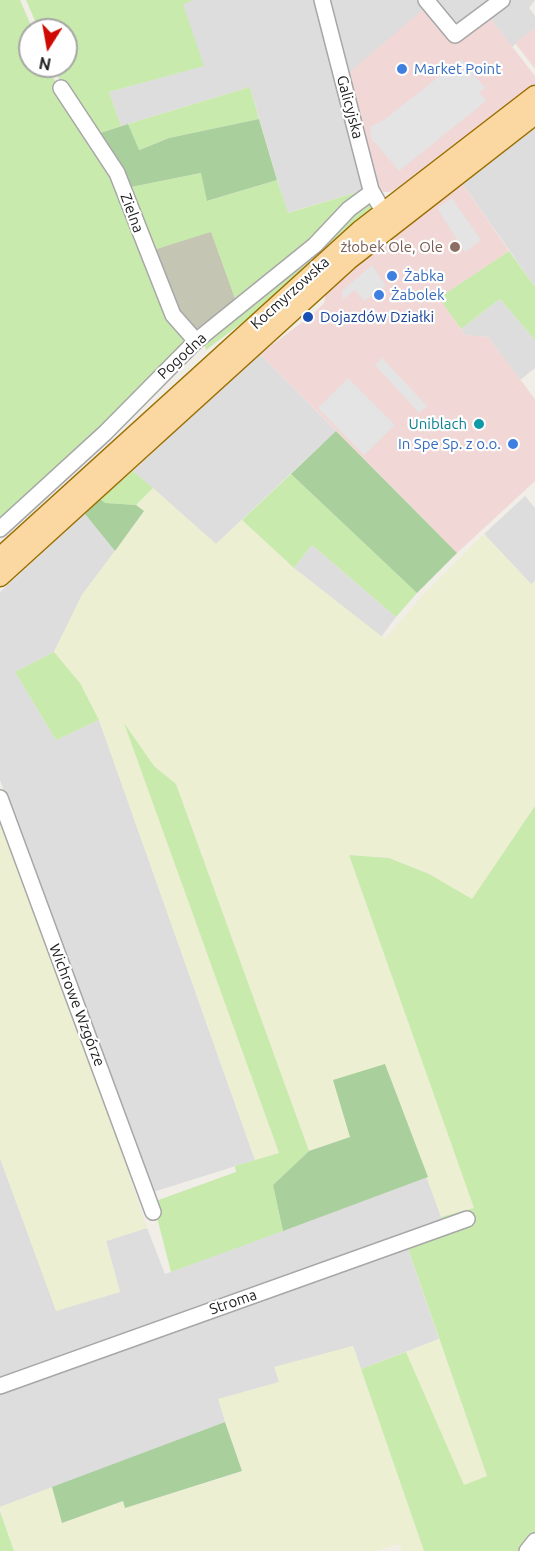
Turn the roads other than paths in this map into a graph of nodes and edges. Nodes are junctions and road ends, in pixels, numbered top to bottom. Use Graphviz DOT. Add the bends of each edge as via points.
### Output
graph roads {
  1 [pos="322,0"];
  2 [pos="426,0"];
  3 [pos="502,0"];
  4 [pos="61,88"];
  5 [pos="535,95"];
  6 [pos="535,115"];
  7 [pos="372,192"];
  8 [pos="383,211"];
  9 [pos="196,341"];
  10 [pos="88,486"];
  11 [pos="0,529"];
  12 [pos="0,557"];
  13 [pos="0,577"];
  14 [pos="0,798"];
  15 [pos="153,1212"];
  16 [pos="467,1219"];
  17 [pos="0,1386"];
  18 [pos="535,1541"];
  19 [pos="527,1551"];
  1 -- 7 [label="street, Galicyjska"];
  2 -- 3 [label="street" via="455,35"];
  4 -- 9 [label="street, Zielna" via="117,172 173,315"];
  5 -- 8 [label="main road, Kocmyrzowska"];
  6 -- 10 [label="main road, Kocmyrzowska" via="349,260"];
  7 -- 8 [label="street, Galicyjska"];
  7 -- 9 [label="street, Pogodna" via="349,208 315,245"];
  8 -- 10 [label="main road, Kocmyrzowska"];
  9 -- 11 [label="street, Pogodna" via="105,433"];
  10 -- 12 [label="main road"];
  10 -- 13 [label="main road"];
  14 -- 15 [label="street, Wichrowe Wzgórze"];
  16 -- 17 [label="street, Stroma"];
  18 -- 19 [label="street"];
}
